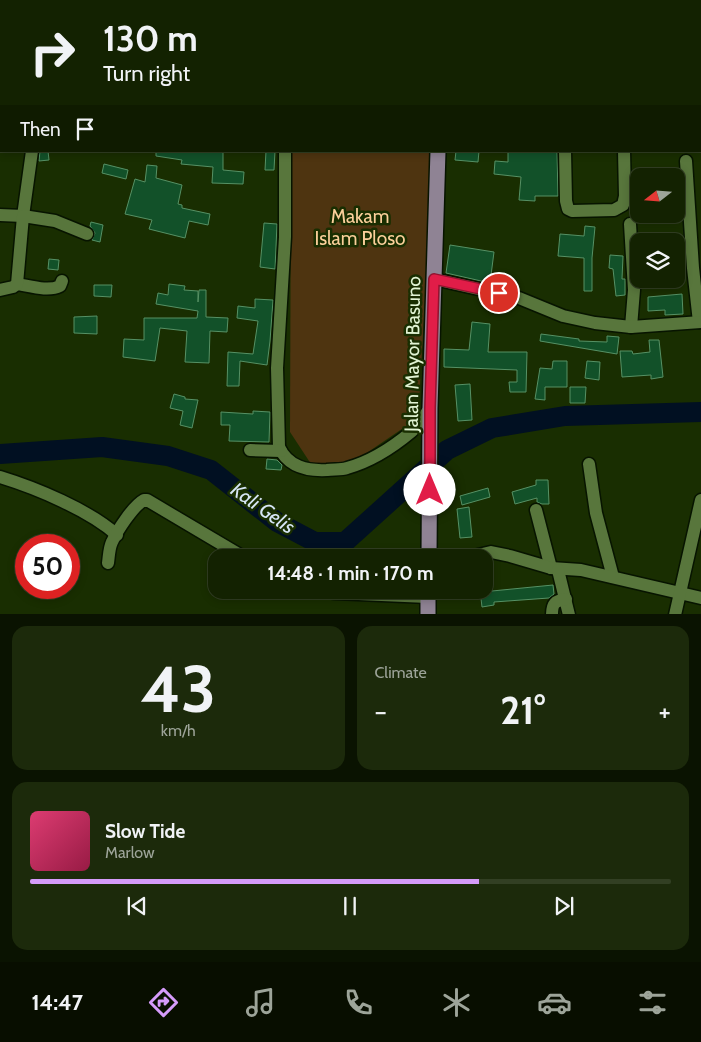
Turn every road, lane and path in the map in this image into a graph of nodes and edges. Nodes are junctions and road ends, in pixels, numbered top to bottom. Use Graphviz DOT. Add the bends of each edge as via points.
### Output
graph roads {
  1 [pos="32,152"];
  2 [pos="286,152"];
  3 [pos="438,152"];
  4 [pos="565,152"];
  5 [pos="624,152"];
  6 [pos="686,161"];
  7 [pos="0,215"];
  8 [pos="23,216"];
  9 [pos="696,222"];
  10 [pos="630,224"];
  11 [pos="87,234"];
  12 [pos="434,279"];
  13 [pos="62,282"];
  14 [pos="17,284"];
  15 [pos="0,290"];
  16 [pos="700,322"];
  17 [pos="631,327"];
  18 [pos="430,412"];
  19 [pos="250,450"];
  20 [pos="281,451"];
  21 [pos="589,464"];
  22 [pos="0,478"];
  23 [pos="701,500"];
  24 [pos="536,510"];
  25 [pos="697,534"];
  26 [pos="117,535"];
  27 [pos="230,549"];
  28 [pos="429,549"];
  29 [pos="493,552"];
  30 [pos="108,562"];
  31 [pos="554,569"];
  32 [pos="613,576"];
  33 [pos="680,592"];
  34 [pos="701,598"];
  35 [pos="428,599"];
  36 [pos="566,599"];
  37 [pos="428,614"];
  38 [pos="552,614"];
  39 [pos="569,614"];
  40 [pos="675,614"];
  1 -- 8 [label="street"];
  2 -- 20 [label="street" via="285,237 277,368"];
  3 -- 12 [label="main road, Jalan Mayor Basuno"];
  4 -- 5 [label="street" via="566,201 572,212 614,210 623,205"];
  6 -- 9 [label="street"];
  7 -- 8 [label="street"];
  8 -- 11 [label="street" via="56,221"];
  8 -- 14 [label="street"];
  9 -- 16 [label="street" via="693,268"];
  10 -- 17 [label="street" via="634,290"];
  12 -- 17 [label="street" via="518,298 563,316"];
  12 -- 18 [label="main road, Jalan Mayor Basuno"];
  13 -- 14 [label="street" via="55,288"];
  14 -- 15 [label="street"];
  16 -- 17 [label="street"];
  18 -- 20 [label="street" via="412,431 388,448 345,469 306,469 288,461"];
  18 -- 28 [label="main road, Jalan Mayor Basuno"];
  19 -- 20 [label="street"];
  21 -- 32 [label="street" via="596,513"];
  22 -- 26 [label="street" via="22,484 74,508 106,525"];
  23 -- 25 [label="street"];
  24 -- 31 [label="street"];
  25 -- 33 [label="street"];
  26 -- 27 [label="street" via="133,510 146,500"];
  26 -- 30 [label="street" via="111,544"];
  29 -- 31 [label="street"];
  31 -- 32 [label="street"];
  31 -- 36 [label="street"];
  32 -- 33 [label="street"];
  33 -- 34 [label="street"];
  33 -- 40 [label="street"];
  35 -- 37 [label="main road"];
  36 -- 38 [label="street" via="554,603"];
  36 -- 39 [label="street"];
}
